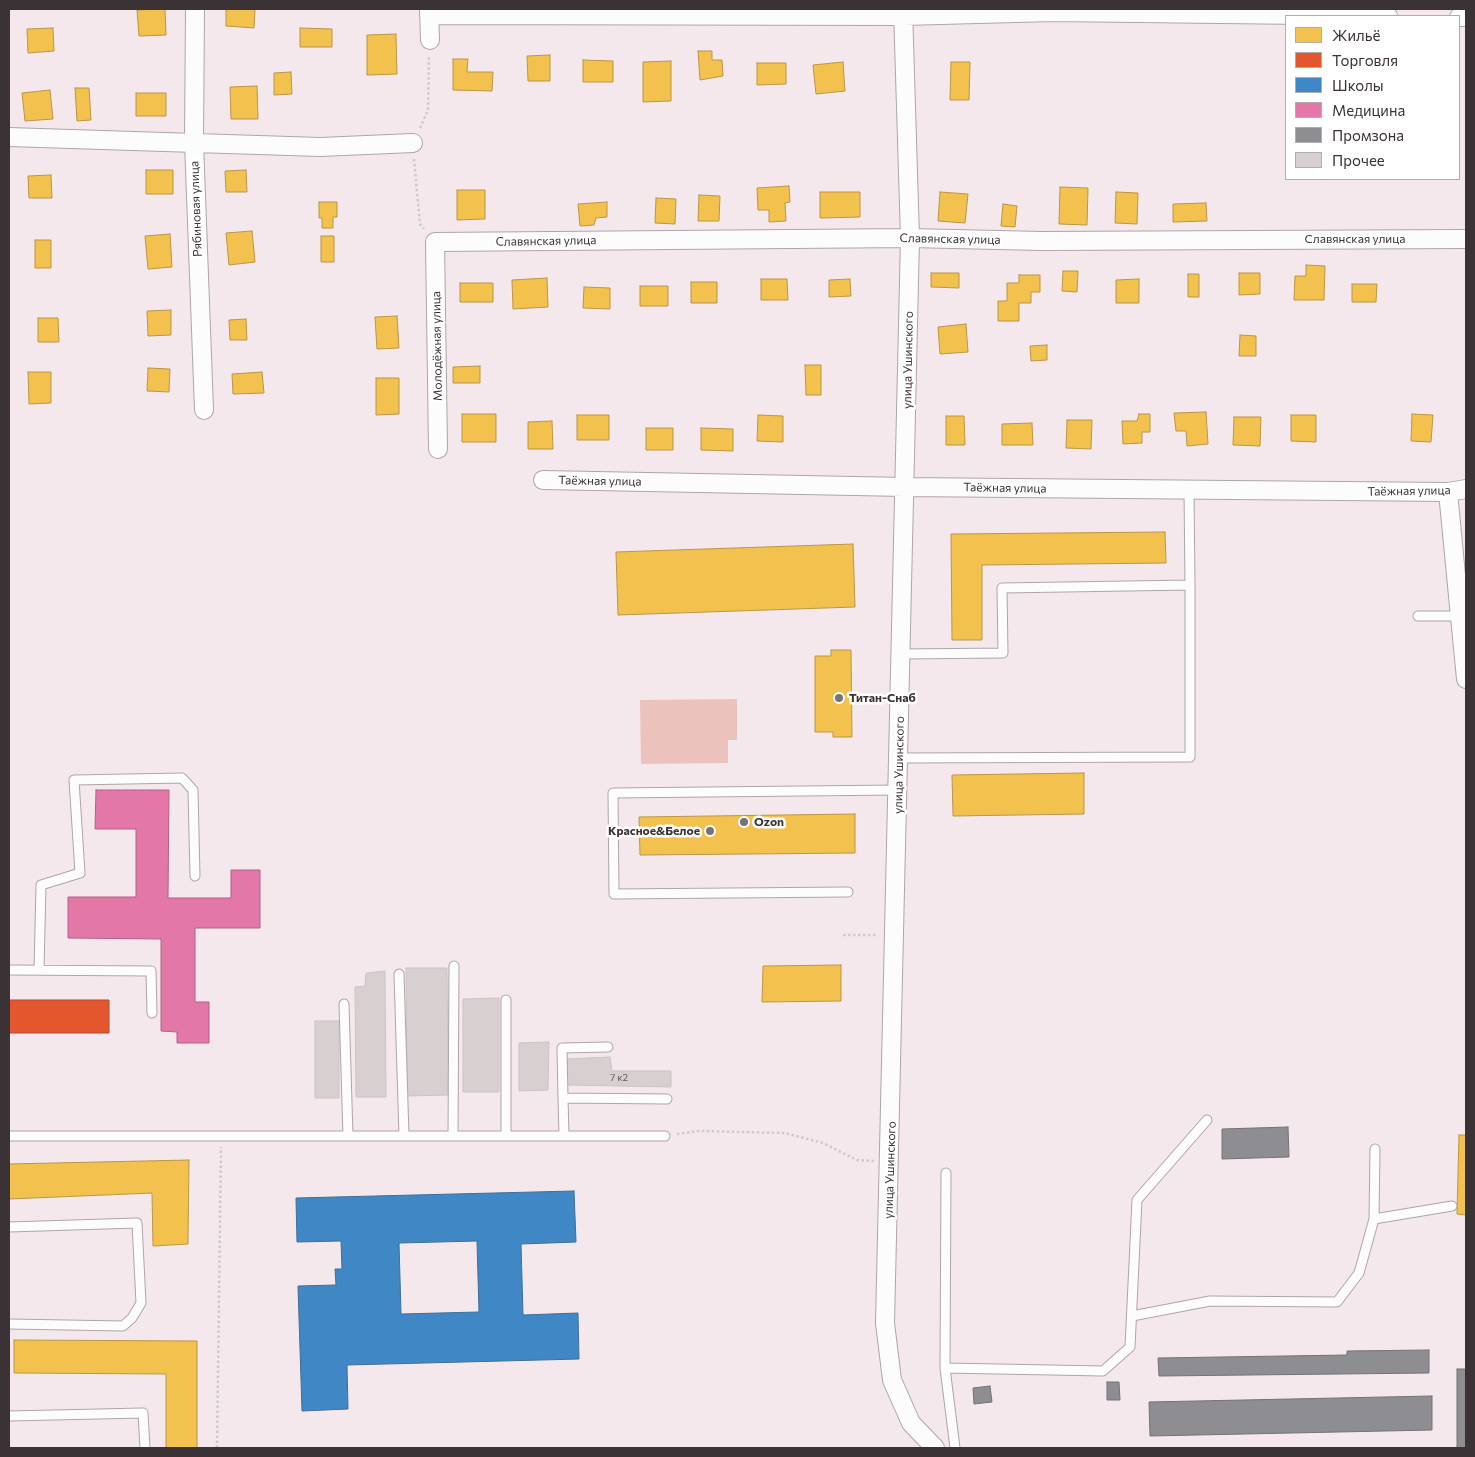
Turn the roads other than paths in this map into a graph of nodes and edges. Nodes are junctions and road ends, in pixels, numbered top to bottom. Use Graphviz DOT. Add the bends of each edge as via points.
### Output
graph roads {
  1 [pos="195,9"];
  2 [pos="429,12"];
  3 [pos="903,12"];
  4 [pos="1304,15"];
  5 [pos="430,40"];
  6 [pos="9,137"];
  7 [pos="194,142"];
  8 [pos="413,143"];
  9 [pos="910,238"];
  10 [pos="1466,239"];
  11 [pos="435,242"];
  12 [pos="204,410"];
  13 [pos="438,449"];
  14 [pos="543,480"];
  15 [pos="906,487"];
  16 [pos="1466,489"];
  17 [pos="1189,490"];
  18 [pos="1448,492"];
  19 [pos="1190,585"];
  20 [pos="1418,616"];
  21 [pos="1460,616"];
  22 [pos="902,654"];
  23 [pos="1466,679"];
  24 [pos="899,758"];
  25 [pos="898,790"];
  26 [pos="195,876"];
  27 [pos="848,892"];
  28 [pos="454,966"];
  29 [pos="9,970"];
  30 [pos="39,970"];
  31 [pos="399,974"];
  32 [pos="506,1000"];
  33 [pos="344,1004"];
  34 [pos="152,1013"];
  35 [pos="608,1047"];
  36 [pos="563,1098"];
  37 [pos="667,1099"];
  38 [pos="1207,1120"];
  39 [pos="9,1136"];
  40 [pos="348,1136"];
  41 [pos="404,1136"];
  42 [pos="453,1136"];
  43 [pos="506,1136"];
  44 [pos="564,1136"];
  45 [pos="664,1136"];
  46 [pos="1375,1149"];
  47 [pos="946,1174"];
  48 [pos="1452,1206"];
  49 [pos="1374,1218"];
  50 [pos="9,1227"];
  51 [pos="1132,1316"];
  52 [pos="9,1324"];
  53 [pos="945,1368"];
  54 [pos="9,1416"];
  55 [pos="145,1448"];
  56 [pos="935,1448"];
  57 [pos="955,1448"];
  1 -- 7 [label="street, Рябиновая улица"];
  2 -- 3 [label="street"];
  2 -- 5 [label="street"];
  3 -- 4 [label="street"];
  3 -- 9 [label="street, улица Ушинского"];
  6 -- 7 [label="street"];
  7 -- 8 [label="street" via="320,146"];
  7 -- 12 [label="street, Рябиновая улица"];
  9 -- 10 [label="street, Славянская улица" via="1042,241"];
  9 -- 11 [label="street, Славянская улица"];
  9 -- 15 [label="street, улица Ушинского"];
  11 -- 13 [label="street, Молодёжная улица"];
  14 -- 15 [label="street, Таёжная улица"];
  15 -- 17 [label="street, Таёжная улица"];
  15 -- 22 [label="street, улица Ушинского"];
  16 -- 18 [label="street, Таёжная улица"];
  17 -- 18 [label="street, Таёжная улица"];
  17 -- 19 [label="lane"];
  18 -- 21 [label="street"];
  19 -- 22 [label="lane" via="1002,588 1003,653"];
  19 -- 24 [label="lane" via="1190,757"];
  20 -- 21 [label="lane"];
  21 -- 23 [label="street"];
  22 -- 24 [label="street, улица Ушинского"];
  24 -- 25 [label="street, улица Ушинского"];
  25 -- 27 [label="lane" via="613,793 614,894"];
  25 -- 56 [label="street, улица Ушинского" via="885,1323 892,1380 911,1423"];
  26 -- 30 [label="lane" via="193,790 182,778 74,780 80,873 41,885"];
  28 -- 42 [label="lane"];
  29 -- 30 [label="lane"];
  30 -- 34 [label="lane" via="151,971"];
  31 -- 41 [label="lane"];
  32 -- 43 [label="lane"];
  33 -- 40 [label="lane"];
  35 -- 36 [label="lane" via="562,1048"];
  36 -- 37 [label="lane"];
  36 -- 44 [label="lane"];
  38 -- 51 [label="lane" via="1137,1200"];
  39 -- 40 [label="lane"];
  40 -- 41 [label="lane"];
  41 -- 42 [label="lane"];
  42 -- 43 [label="lane"];
  43 -- 44 [label="lane"];
  44 -- 45 [label="lane"];
  46 -- 49 [label="lane"];
  47 -- 53 [label="lane"];
  48 -- 49 [label="lane"];
  49 -- 51 [label="lane" via="1359,1273 1337,1302 1210,1301"];
  50 -- 52 [label="lane" via="137,1223 141,1302 123,1326"];
  51 -- 53 [label="lane" via="1130,1347 1103,1371"];
  53 -- 57 [label="lane"];
  54 -- 55 [label="lane" via="143,1413"];
}
